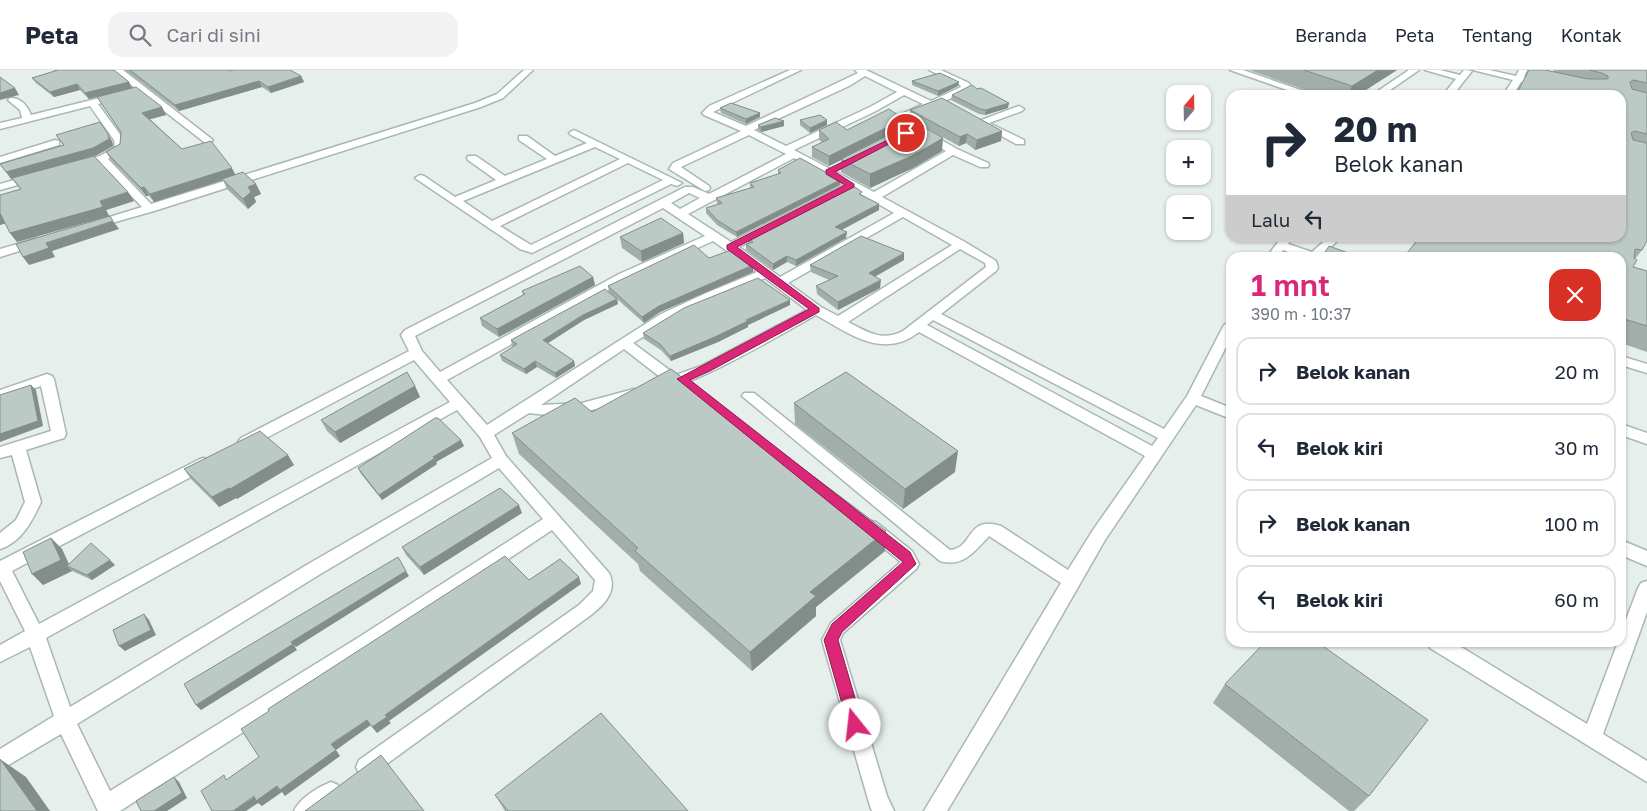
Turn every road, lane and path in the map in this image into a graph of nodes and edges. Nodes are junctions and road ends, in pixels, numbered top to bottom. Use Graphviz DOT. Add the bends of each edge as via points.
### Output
graph roads {
  1 [pos="117,70"];
  2 [pos="529,70"];
  3 [pos="797,70"];
  4 [pos="933,70"];
  5 [pos="1234,70"];
  6 [pos="1415,70"];
  7 [pos="1429,70"];
  8 [pos="1469,70"];
  9 [pos="1477,70"];
  10 [pos="1523,70"];
  11 [pos="862,72"];
  12 [pos="1463,78"];
  13 [pos="1517,78"];
  14 [pos="1554,87"];
  15 [pos="143,90"];
  16 [pos="1295,90"];
  17 [pos="1385,90"];
  18 [pos="1452,90"];
  19 [pos="1511,90"];
  20 [pos="903,92"];
  21 [pos="13,100"];
  22 [pos="93,102"];
  23 [pos="930,104"];
  24 [pos="1019,109"];
  25 [pos="885,114"];
  26 [pos="27,119"];
  27 [pos="0,126"];
  28 [pos="916,128"];
  29 [pos="747,131"];
  30 [pos="574,133"];
  31 [pos="903,135"];
  32 [pos="523,138"];
  33 [pos="208,140"];
  34 [pos="1020,142"];
  35 [pos="55,143"];
  36 [pos="593,144"];
  37 [pos="953,151"];
  38 [pos="789,152"];
  39 [pos="472,158"];
  40 [pos="102,159"];
  41 [pos="553,159"];
  42 [pos="0,160"];
  43 [pos="626,160"];
  44 [pos="844,164"];
  45 [pos="984,166"];
  46 [pos="65,169"];
  47 [pos="829,172"];
  48 [pos="46,174"];
  49 [pos="420,178"];
  50 [pos="503,180"];
  51 [pos="671,180"];
  52 [pos="851,185"];
  53 [pos="0,187"];
  54 [pos="694,187"];
  55 [pos="713,196"];
  56 [pos="875,196"];
  57 [pos="454,201"];
  58 [pos="663,203"];
  59 [pos="150,208"];
  60 [pos="680,214"];
  61 [pos="902,214"];
  62 [pos="491,226"];
  63 [pos="84,228"];
  64 [pos="714,236"];
  65 [pos="47,239"];
  66 [pos="1285,242"];
  67 [pos="1330,242"];
  68 [pos="961,244"];
  69 [pos="731,247"];
  70 [pos="1306,252"];
  71 [pos="1321,252"];
  72 [pos="0,253"];
  73 [pos="767,273"];
  74 [pos="780,283"];
  75 [pos="816,310"];
  76 [pos="933,315"];
  77 [pos="838,322"];
  78 [pos="919,326"];
  79 [pos="1226,335"];
  80 [pos="624,343"];
  81 [pos="416,354"];
  82 [pos="1626,362"];
  83 [pos="1647,369"];
  84 [pos="1038,370"];
  85 [pos="439,379"];
  86 [pos="679,380"];
  87 [pos="1022,383"];
  88 [pos="697,391"];
  89 [pos="0,395"];
  90 [pos="749,396"];
  91 [pos="1193,398"];
  92 [pos="459,403"];
  93 [pos="529,408"];
  94 [pos="1226,412"];
  95 [pos="1626,431"];
  96 [pos="485,433"];
  97 [pos="1166,436"];
  98 [pos="1647,440"];
  99 [pos="18,447"];
  100 [pos="231,449"];
  101 [pos="0,453"];
  102 [pos="1155,455"];
  103 [pos="213,458"];
  104 [pos="501,460"];
  105 [pos="860,519"];
  106 [pos="554,520"];
  107 [pos="0,542"];
  108 [pos="1626,549"];
  109 [pos="1647,559"];
  110 [pos="1,568"];
  111 [pos="1070,581"];
  112 [pos="1647,588"];
  113 [pos="35,634"];
  114 [pos="1626,645"];
  115 [pos="1444,647"];
  116 [pos="1625,647"];
  117 [pos="0,654"];
  118 [pos="65,720"];
  119 [pos="1592,736"];
  120 [pos="0,760"];
  121 [pos="1647,772"];
  122 [pos="108,808"];
  123 [pos="305,811"];
  124 [pos="883,811"];
  125 [pos="935,811"];
  1 -- 15 [label="street"];
  2 -- 59 [label="street" via="500,96 478,105"];
  3 -- 29 [label="street" via="707,113"];
  4 -- 23 [label="street" via="967,86 945,103"];
  5 -- 16 [label="street"];
  6 -- 17 [label="street"];
  7 -- 12 [label="street"];
  8 -- 12 [label="street"];
  9 -- 13 [label="street"];
  10 -- 13 [label="street"];
  11 -- 20 [label="street"];
  11 -- 29 [label="street" via="846,84"];
  12 -- 18 [label="street"];
  13 -- 14 [label="street"];
  13 -- 19 [label="street"];
  15 -- 22 [label="street"];
  15 -- 33 [label="street"];
  20 -- 23 [label="street"];
  20 -- 25 [label="street"];
  21 -- 26 [label="street" via="24,110"];
  22 -- 26 [label="street"];
  22 -- 40 [label="street" via="120,148"];
  23 -- 25 [label="street"];
  24 -- 34 [label="street" via="977,120"];
  25 -- 28 [label="street"];
  25 -- 38 [label="street"];
  26 -- 27 [label="street"];
  28 -- 31 [label="street"];
  28 -- 37 [label="street"];
  29 -- 38 [label="street"];
  29 -- 54 [label="street" via="676,166 674,169"];
  30 -- 36 [label="street"];
  32 -- 41 [label="street"];
  35 -- 42 [label="street"];
  36 -- 41 [label="street"];
  36 -- 43 [label="street"];
  37 -- 45 [label="street"];
  37 -- 56 [label="street"];
  38 -- 47 [label="street"];
  38 -- 55 [label="street"];
  39 -- 50 [label="street"];
  40 -- 46 [label="street"];
  40 -- 59 [label="street"];
  41 -- 50 [label="street"];
  43 -- 51 [label="street"];
  43 -- 62 [label="street"];
  44 -- 47 [label="street"];
  47 -- 52 [label="street"];
  48 -- 53 [label="street"];
  49 -- 57 [label="street"];
  50 -- 57 [label="street"];
  51 -- 54 [label="street"];
  51 -- 62 [label="street" via="535,248 524,247"];
  52 -- 56 [label="street"];
  52 -- 69 [label="street"];
  54 -- 55 [label="street"];
  54 -- 58 [label="street"];
  55 -- 60 [label="street"];
  56 -- 61 [label="street"];
  57 -- 62 [label="street"];
  58 -- 60 [label="street"];
  58 -- 81 [label="street" via="413,330 408,335"];
  59 -- 63 [label="street"];
  60 -- 64 [label="street"];
  61 -- 68 [label="street"];
  61 -- 74 [label="street"];
  64 -- 69 [label="street"];
  64 -- 85 [label="street" via="624,277"];
  65 -- 72 [label="street"];
  66 -- 70 [label="street"];
  67 -- 71 [label="street"];
  68 -- 76 [label="street" via="990,261 992,268"];
  68 -- 77 [label="street"];
  69 -- 73 [label="street"];
  73 -- 74 [label="street"];
  73 -- 80 [label="street" via="674,313"];
  74 -- 75 [label="street"];
  75 -- 77 [label="street"];
  75 -- 86 [label="street"];
  76 -- 78 [label="street"];
  76 -- 84 [label="street"];
  77 -- 78 [label="street" via="884,342 894,341"];
  78 -- 87 [label="street"];
  79 -- 91 [label="street"];
  80 -- 86 [label="street"];
  80 -- 93 [label="street"];
  81 -- 85 [label="street"];
  81 -- 100 [label="street"];
  82 -- 83 [label="street"];
  84 -- 87 [label="street"];
  84 -- 97 [label="street"];
  85 -- 92 [label="street"];
  86 -- 88 [label="street"];
  86 -- 93 [label="street" via="588,407 545,411"];
  87 -- 102 [label="street"];
  89 -- 99 [label="street" via="47,379 59,434"];
  90 -- 111 [label="street" via="946,556 960,556 988,529"];
  91 -- 94 [label="street"];
  91 -- 97 [label="street"];
  92 -- 96 [label="street"];
  92 -- 113 [label="street"];
  93 -- 96 [label="street"];
  95 -- 98 [label="street"];
  96 -- 104 [label="street"];
  97 -- 102 [label="street"];
  99 -- 101 [label="street"];
  99 -- 107 [label="street" via="33,502 22,524"];
  102 -- 111 [label="street"];
  103 -- 110 [label="street"];
  104 -- 106 [label="street"];
  104 -- 118 [label="street"];
  105 -- 124 [label="street" via="906,556 910,564 837,628 831,640"];
  106 -- 122 [label="street"];
  106 -- 123 [label="street" via="604,578 605,587 600,598"];
  108 -- 109 [label="street"];
  110 -- 113 [label="street"];
  111 -- 125 [label="street" via="1000,707"];
  112 -- 114 [label="street"];
  113 -- 117 [label="street"];
  113 -- 118 [label="street"];
  115 -- 119 [label="street"];
  116 -- 119 [label="street"];
  118 -- 120 [label="street"];
  118 -- 122 [label="street"];
  119 -- 121 [label="street"];
}
